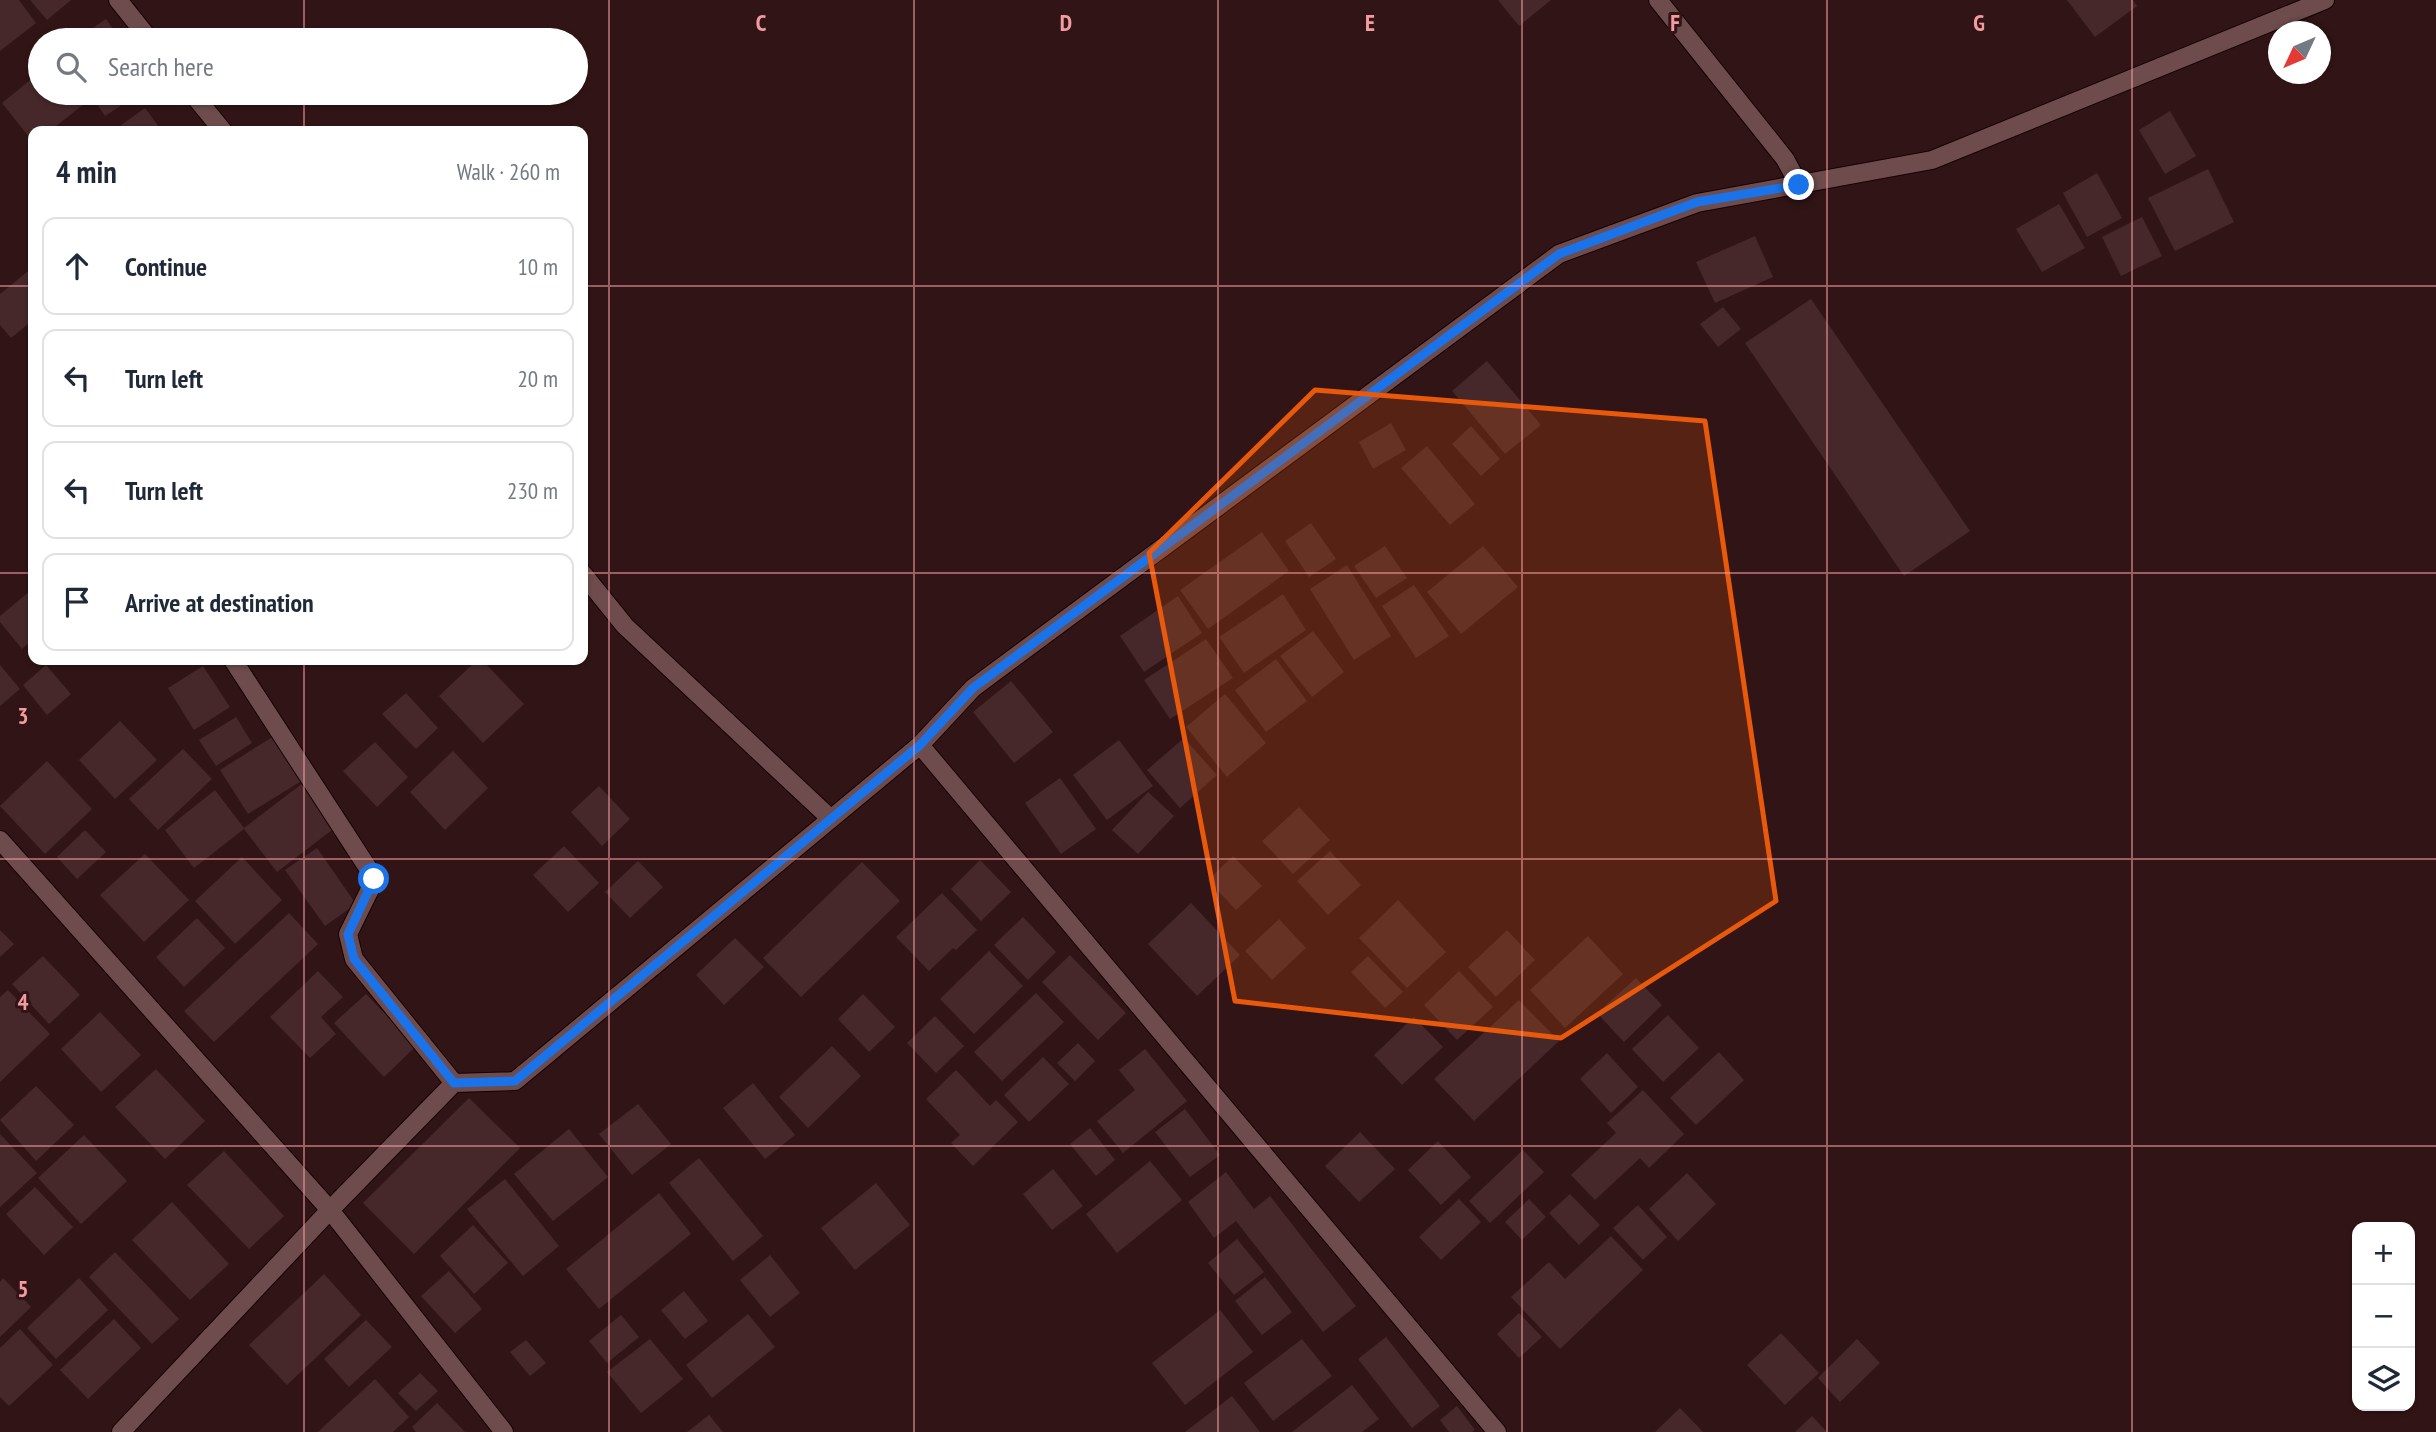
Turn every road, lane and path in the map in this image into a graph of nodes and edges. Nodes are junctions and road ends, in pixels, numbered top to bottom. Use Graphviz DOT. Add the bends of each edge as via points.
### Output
graph roads {
  1 [pos="118,0"];
  2 [pos="1658,0"];
  3 [pos="2325,0"];
  4 [pos="140,28"];
  5 [pos="202,105"];
  6 [pos="219,126"];
  7 [pos="1793,173"];
  8 [pos="588,580"];
  9 [pos="236,665"];
  10 [pos="920,745"];
  11 [pos="830,818"];
  12 [pos="0,841"];
  13 [pos="454,1083"];
  14 [pos="330,1210"];
  15 [pos="121,1432"];
  16 [pos="504,1432"];
  17 [pos="1497,1432"];
  1 -- 4 [label="street"];
  2 -- 7 [label="street"];
  3 -- 7 [label="street" via="1932,160"];
  5 -- 6 [label="street"];
  7 -- 10 [label="street" via="1697,202 1559,254 973,688"];
  8 -- 11 [label="street" via="625,626"];
  9 -- 13 [label="street" via="374,879 348,934 354,959"];
  10 -- 11 [label="street"];
  10 -- 17 [label="street"];
  11 -- 13 [label="street" via="515,1081"];
  12 -- 14 [label="street"];
  13 -- 14 [label="street"];
  14 -- 15 [label="street"];
  14 -- 16 [label="street"];
}
